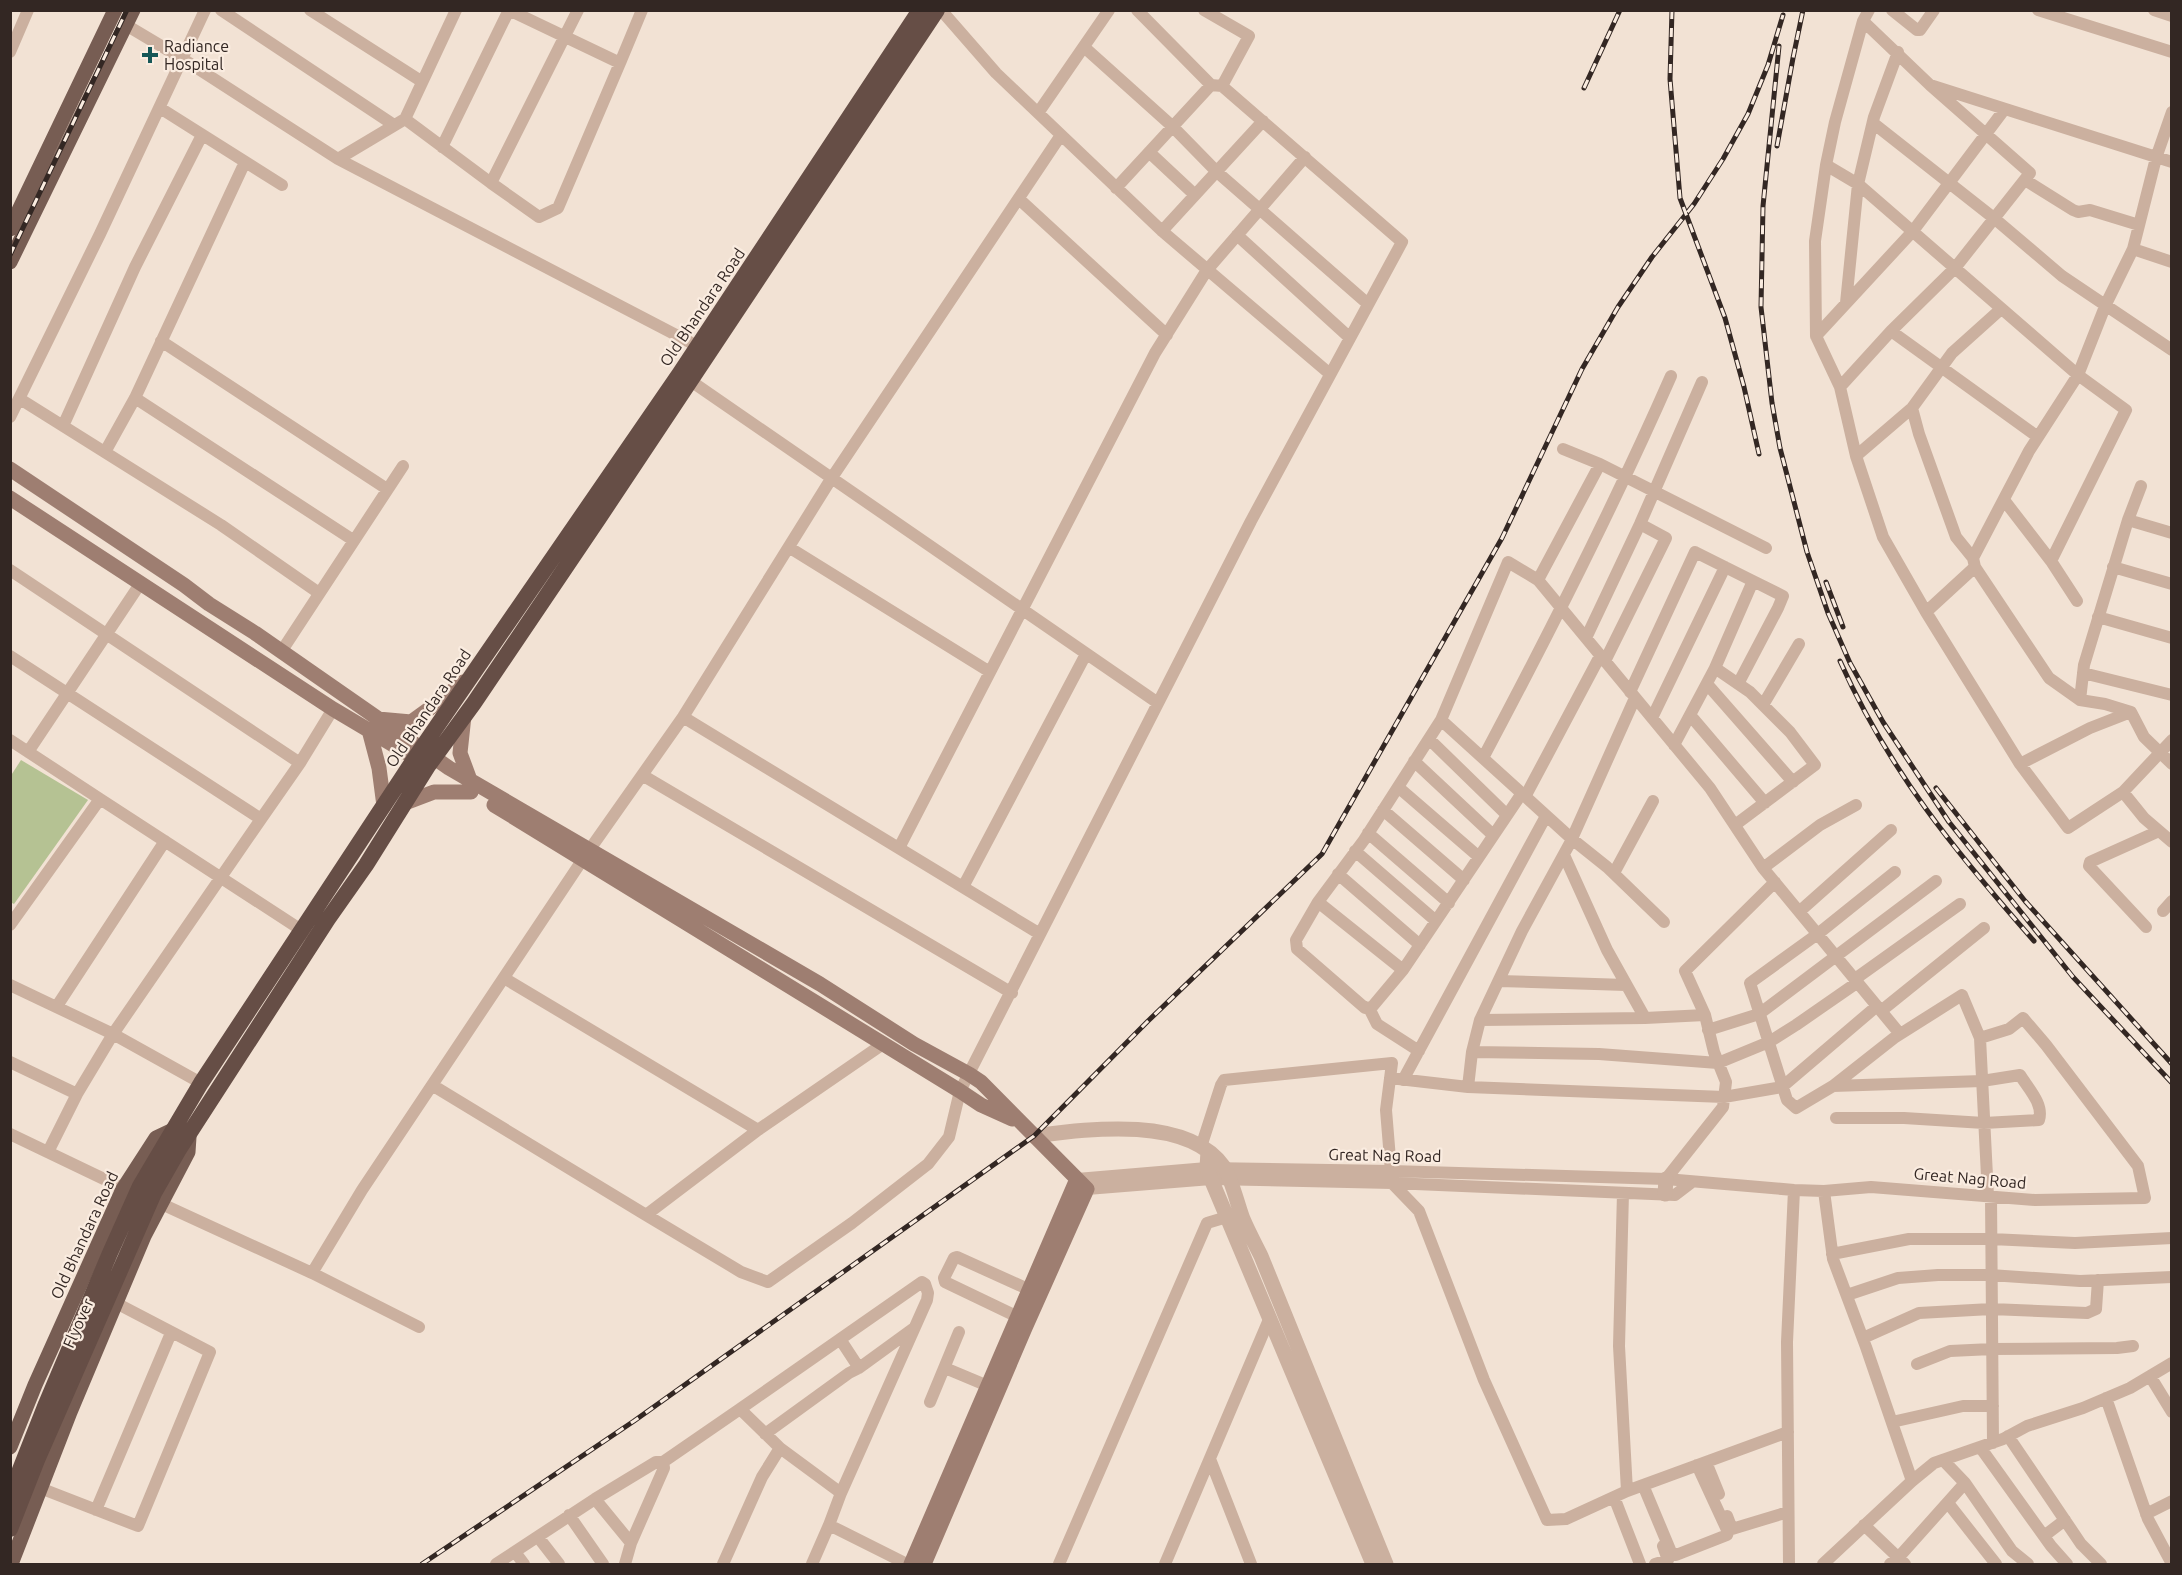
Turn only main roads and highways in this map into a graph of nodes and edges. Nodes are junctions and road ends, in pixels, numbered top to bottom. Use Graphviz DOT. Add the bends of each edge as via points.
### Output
graph roads {
  1 [pos="115,10"];
  2 [pos="133,10"];
  3 [pos="939,10"];
  4 [pos="919,11"];
  5 [pos="10,229"];
  6 [pos="10,262"];
  7 [pos="704,349"];
  8 [pos="10,469"];
  9 [pos="10,498"];
  10 [pos="534,598"];
  11 [pos="474,673"];
  12 [pos="464,716"];
  13 [pos="374,725"];
  14 [pos="424,758"];
  15 [pos="470,786"];
  16 [pos="405,803"];
  17 [pos="384,806"];
  18 [pos="587,854"];
  19 [pos="309,935"];
  20 [pos="1017,1121"];
  21 [pos="177,1139"];
  22 [pos="1082,1184"];
  23 [pos="10,1447"];
  24 [pos="10,1495"];
  25 [pos="10,1529"];
  26 [pos="11,1564"];
  27 [pos="909,1564"];
  28 [pos="924,1564"];
  1 -- 5 [label="main road"];
  2 -- 6 [label="main road"];
  3 -- 7 [label="highway" via="794,226"];
  4 -- 7 [label="highway, Old Bhandara Road"];
  7 -- 10 [label="highway, Old Bhandara Road"];
  8 -- 13 [label="main road" via="281,652"];
  9 -- 13 [label="main road" via="333,709"];
  10 -- 11 [label="highway, Old Bhandara Road"];
  10 -- 12 [label="highway"];
  11 -- 13 [label="main road" via="411,722"];
  11 -- 14 [label="highway, Old Bhandara Road"];
  12 -- 14 [label="highway"];
  12 -- 15 [label="main road" via="460,753"];
  13 -- 14 [label="main road"];
  13 -- 17 [label="main road"];
  14 -- 15 [label="main road"];
  14 -- 16 [label="highway"];
  14 -- 17 [label="highway, Old Bhandara Road"];
  15 -- 16 [label="main road" via="434,792"];
  15 -- 18 [label="main road"];
  16 -- 19 [label="highway" via="366,865"];
  17 -- 19 [label="highway, Old Bhandara Road"];
  18 -- 20 [label="main road" via="981,1106"];
  18 -- 20 [label="main road" via="820,984 969,1074"];
  19 -- 21 [label="highway" via="222,1082"];
  19 -- 21 [label="highway, Old Bhandara Road" via="201,1083"];
  20 -- 22 [label="main road"];
  21 -- 23 [label="main road, Old Bhandara Road" via="156,1138 123,1189"];
  21 -- 24 [label="highway, Flyover" via="140,1186"];
  21 -- 25 [label="highway, Flyover"];
  21 -- 26 [label="main road" via="188,1152 160,1203 116,1303"];
  22 -- 27 [label="main road" via="1030,1290"];
  22 -- 28 [label="main road"];
}
